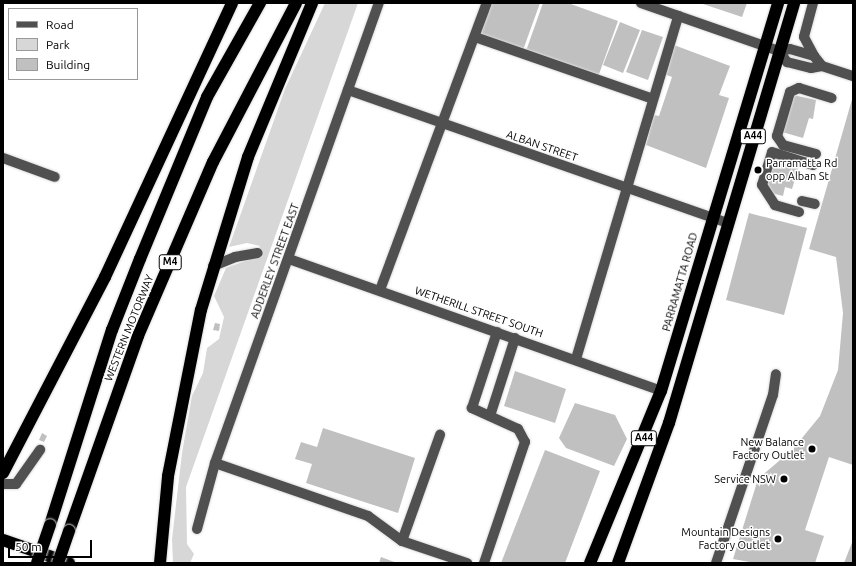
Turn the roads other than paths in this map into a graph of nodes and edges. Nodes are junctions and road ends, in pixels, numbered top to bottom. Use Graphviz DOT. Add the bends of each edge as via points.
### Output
graph roads {
  1 [pos="232,3"];
  2 [pos="260,3"];
  3 [pos="296,3"];
  4 [pos="312,3"];
  5 [pos="379,3"];
  6 [pos="487,3"];
  7 [pos="641,3"];
  8 [pos="778,3"];
  9 [pos="794,3"];
  10 [pos="813,3"];
  11 [pos="678,16"];
  12 [pos="476,37"];
  13 [pos="764,46"];
  14 [pos="779,51"];
  15 [pos="814,56"];
  16 [pos="822,66"];
  17 [pos="853,76"];
  18 [pos="348,90"];
  19 [pos="832,98"];
  20 [pos="653,99"];
  21 [pos="445,124"];
  22 [pos="816,154"];
  23 [pos="3,158"];
  24 [pos="813,165"];
  25 [pos="55,177"];
  26 [pos="627,188"];
  27 [pos="802,200"];
  28 [pos="815,204"];
  29 [pos="799,212"];
  30 [pos="712,218"];
  31 [pos="728,223"];
  32 [pos="258,253"];
  33 [pos="289,259"];
  34 [pos="213,266"];
  35 [pos="380,290"];
  36 [pos="497,332"];
  37 [pos="515,338"];
  38 [pos="576,358"];
  39 [pos="188,370"];
  40 [pos="776,374"];
  41 [pos="661,391"];
  42 [pos="490,416"];
  43 [pos="440,435"];
  44 [pos="40,450"];
  45 [pos="215,462"];
  46 [pos="3,473"];
  47 [pos="3,484"];
  48 [pos="197,529"];
  49 [pos="3,540"];
  50 [pos="402,541"];
  51 [pos="622,560"];
  52 [pos="37,563"];
  53 [pos="58,563"];
  54 [pos="69,563"];
  55 [pos="160,563"];
  56 [pos="168,563"];
  57 [pos="467,563"];
  58 [pos="484,563"];
  59 [pos="590,563"];
  60 [pos="716,563"];
  1 -- 46 [label="highway" via="105,277"];
  2 -- 52 [label="highway, WESTERN MOTORWAY / M4, bridge" via="207,97 140,259 112,330"];
  3 -- 53 [label="highway, WESTERN MOTORWAY / M4, bridge" via="213,162 144,321"];
  4 -- 34 [label="highway" via="248,157"];
  5 -- 18 [label="street, ADDERLEY STREET EAST"];
  6 -- 12 [label="street"];
  7 -- 11 [label="street"];
  8 -- 13 [label="highway, PARRAMATTA ROAD / A44"];
  9 -- 14 [label="highway, A44"];
  10 -- 15 [label="street" via="804,37"];
  11 -- 13 [label="street"];
  11 -- 20 [label="street"];
  12 -- 20 [label="street"];
  12 -- 21 [label="street"];
  13 -- 14 [label="street"];
  13 -- 30 [label="highway, PARRAMATTA ROAD / A44"];
  14 -- 15 [label="street" via="790,49"];
  14 -- 16 [label="street" via="787,62 811,68"];
  14 -- 31 [label="highway, A44"];
  15 -- 16 [label="street"];
  16 -- 17 [label="street"];
  18 -- 21 [label="street, ALBAN STREET"];
  18 -- 33 [label="street, ADDERLEY STREET EAST"];
  19 -- 22 [label="street" via="799,88 790,92 777,136 783,145"];
  20 -- 26 [label="street"];
  21 -- 26 [label="street, ALBAN STREET"];
  21 -- 35 [label="street"];
  23 -- 25 [label="street"];
  24 -- 29 [label="street" via="772,152 762,185 775,206"];
  26 -- 30 [label="street, ALBAN STREET"];
  26 -- 38 [label="street"];
  27 -- 28 [label="street"];
  30 -- 31 [label="street, ALBAN STREET"];
  30 -- 41 [label="highway, PARRAMATTA ROAD / A44"];
  31 -- 51 [label="highway, A44" via="669,423"];
  32 -- 34 [label="street" via="235,256"];
  33 -- 35 [label="street, WETHERILL STREET SOUTH"];
  33 -- 45 [label="street, ADDERLEY STREET EAST"];
  34 -- 39 [label="highway"];
  35 -- 36 [label="street, WETHERILL STREET SOUTH"];
  36 -- 37 [label="street, WETHERILL STREET SOUTH"];
  36 -- 42 [label="street" via="472,408"];
  37 -- 38 [label="street, WETHERILL STREET SOUTH"];
  37 -- 42 [label="street"];
  38 -- 41 [label="street, WETHERILL STREET SOUTH"];
  39 -- 55 [label="highway" via="168,476"];
  39 -- 56 [label="highway" via="173,485"];
  40 -- 60 [label="street" via="773,395"];
  41 -- 59 [label="highway, PARRAMATTA ROAD / A44"];
  42 -- 58 [label="street" via="518,429 525,442"];
  43 -- 50 [label="street"];
  44 -- 47 [label="street" via="16,484"];
  45 -- 48 [label="street, ADDERLEY STREET EAST"];
  45 -- 50 [label="street" via="368,516"];
  49 -- 54 [label="highway"];
  50 -- 57 [label="street"];
}
